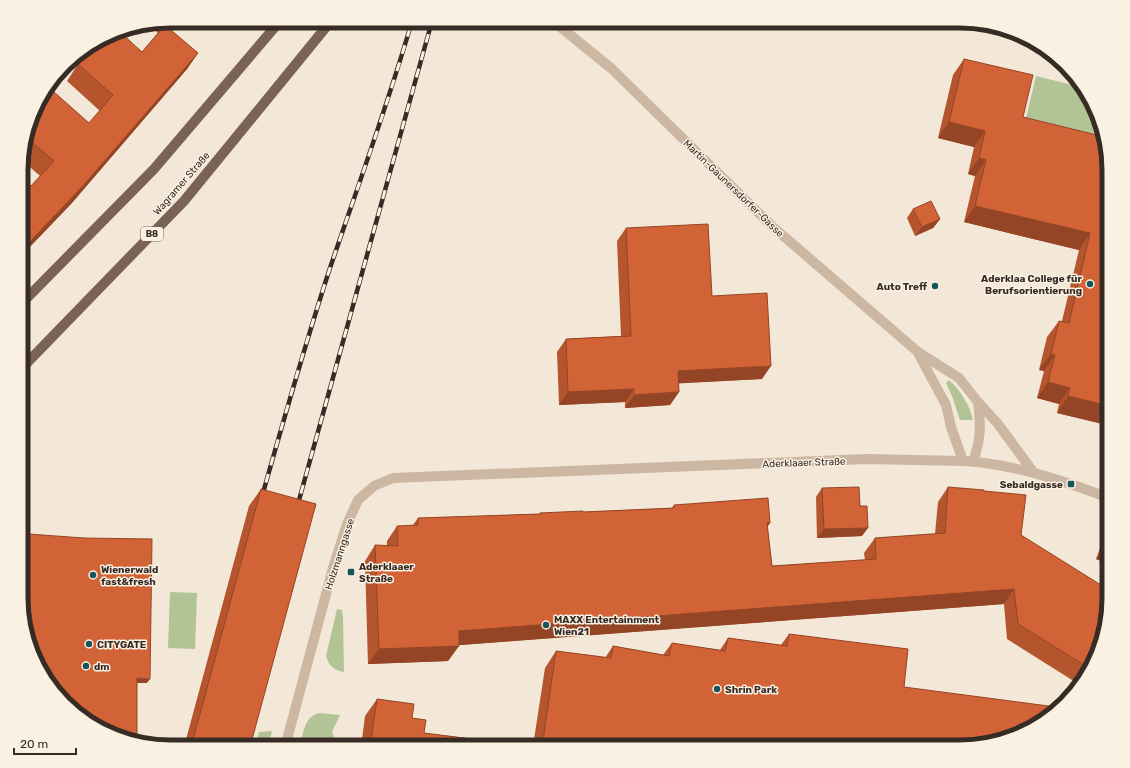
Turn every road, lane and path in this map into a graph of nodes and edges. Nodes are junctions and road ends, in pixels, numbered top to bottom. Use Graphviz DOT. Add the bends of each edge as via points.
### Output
graph roads {
  1 [pos="274,28"];
  2 [pos="326,28"];
  3 [pos="562,28"];
  4 [pos="28,297"];
  5 [pos="918,352"];
  6 [pos="28,362"];
  7 [pos="978,402"];
  8 [pos="968,461"];
  9 [pos="494,473"];
  10 [pos="1034,473"];
  11 [pos="1102,495"];
  12 [pos="287,740"];
  1 -- 4 [label="main road" via="154,169"];
  2 -- 6 [label="main road, Wagramer Straße / B8" via="184,201"];
  3 -- 5 [label="street, Martin-Gaunersdorfer-Gasse" via="612,69 773,228"];
  5 -- 7 [label="street, Martin-Gaunersdorfer-Gasse" via="959,378"];
  5 -- 8 [label="street, Martin-Gaunersdorfer-Gasse" via="946,405"];
  7 -- 8 [label="street" via="981,425 977,449"];
  7 -- 10 [label="street, Martin-Gaunersdorfer-Gasse" via="998,424"];
  8 -- 9 [label="street, Aderklaaer Straße" via="867,459"];
  8 -- 10 [label="street, Aderklaaer Straße"];
  9 -- 12 [label="street, Holzmanngasse" via="393,478 374,486 358,500 347,524 333,568"];
  10 -- 11 [label="street, Aderklaaer Straße"];
}
